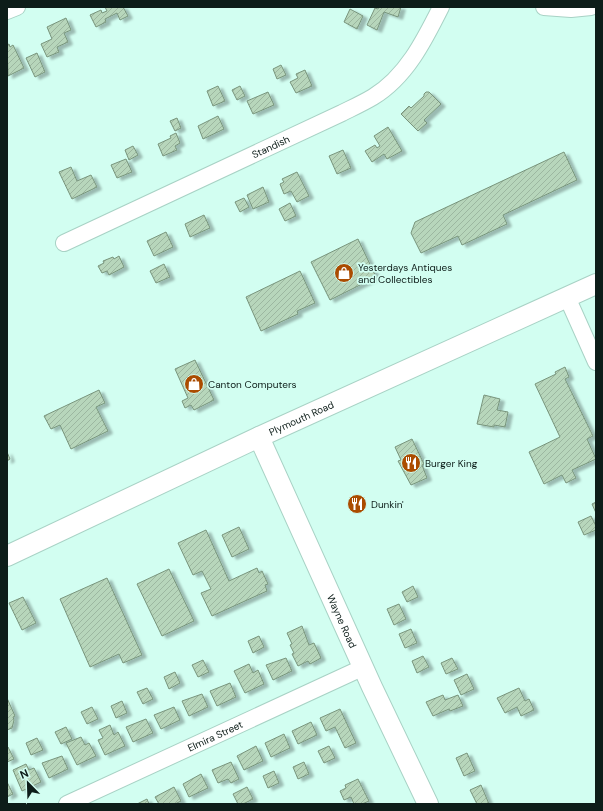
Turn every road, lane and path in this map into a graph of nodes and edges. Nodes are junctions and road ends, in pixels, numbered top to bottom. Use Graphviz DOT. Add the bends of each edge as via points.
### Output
graph roads {
  1 [pos="17,7"];
  2 [pos="441,7"];
  3 [pos="544,7"];
  4 [pos="591,7"];
  5 [pos="7,11"];
  6 [pos="64,243"];
  7 [pos="596,284"];
  8 [pos="567,297"];
  9 [pos="596,362"];
  10 [pos="259,438"];
  11 [pos="7,556"];
  12 [pos="364,667"];
  13 [pos="67,804"];
  14 [pos="428,804"];
  1 -- 5 [label="street"];
  2 -- 6 [label="street, Standish" via="414,57 396,78 374,97"];
  3 -- 4 [label="street"];
  7 -- 8 [label="main road, Plymouth Road"];
  8 -- 9 [label="street"];
  8 -- 10 [label="main road, Plymouth Road"];
  10 -- 11 [label="main road, Plymouth Road"];
  10 -- 12 [label="main road, Wayne Road"];
  12 -- 13 [label="street, Elmira Street"];
  12 -- 14 [label="main road, Wayne Road"];
}
